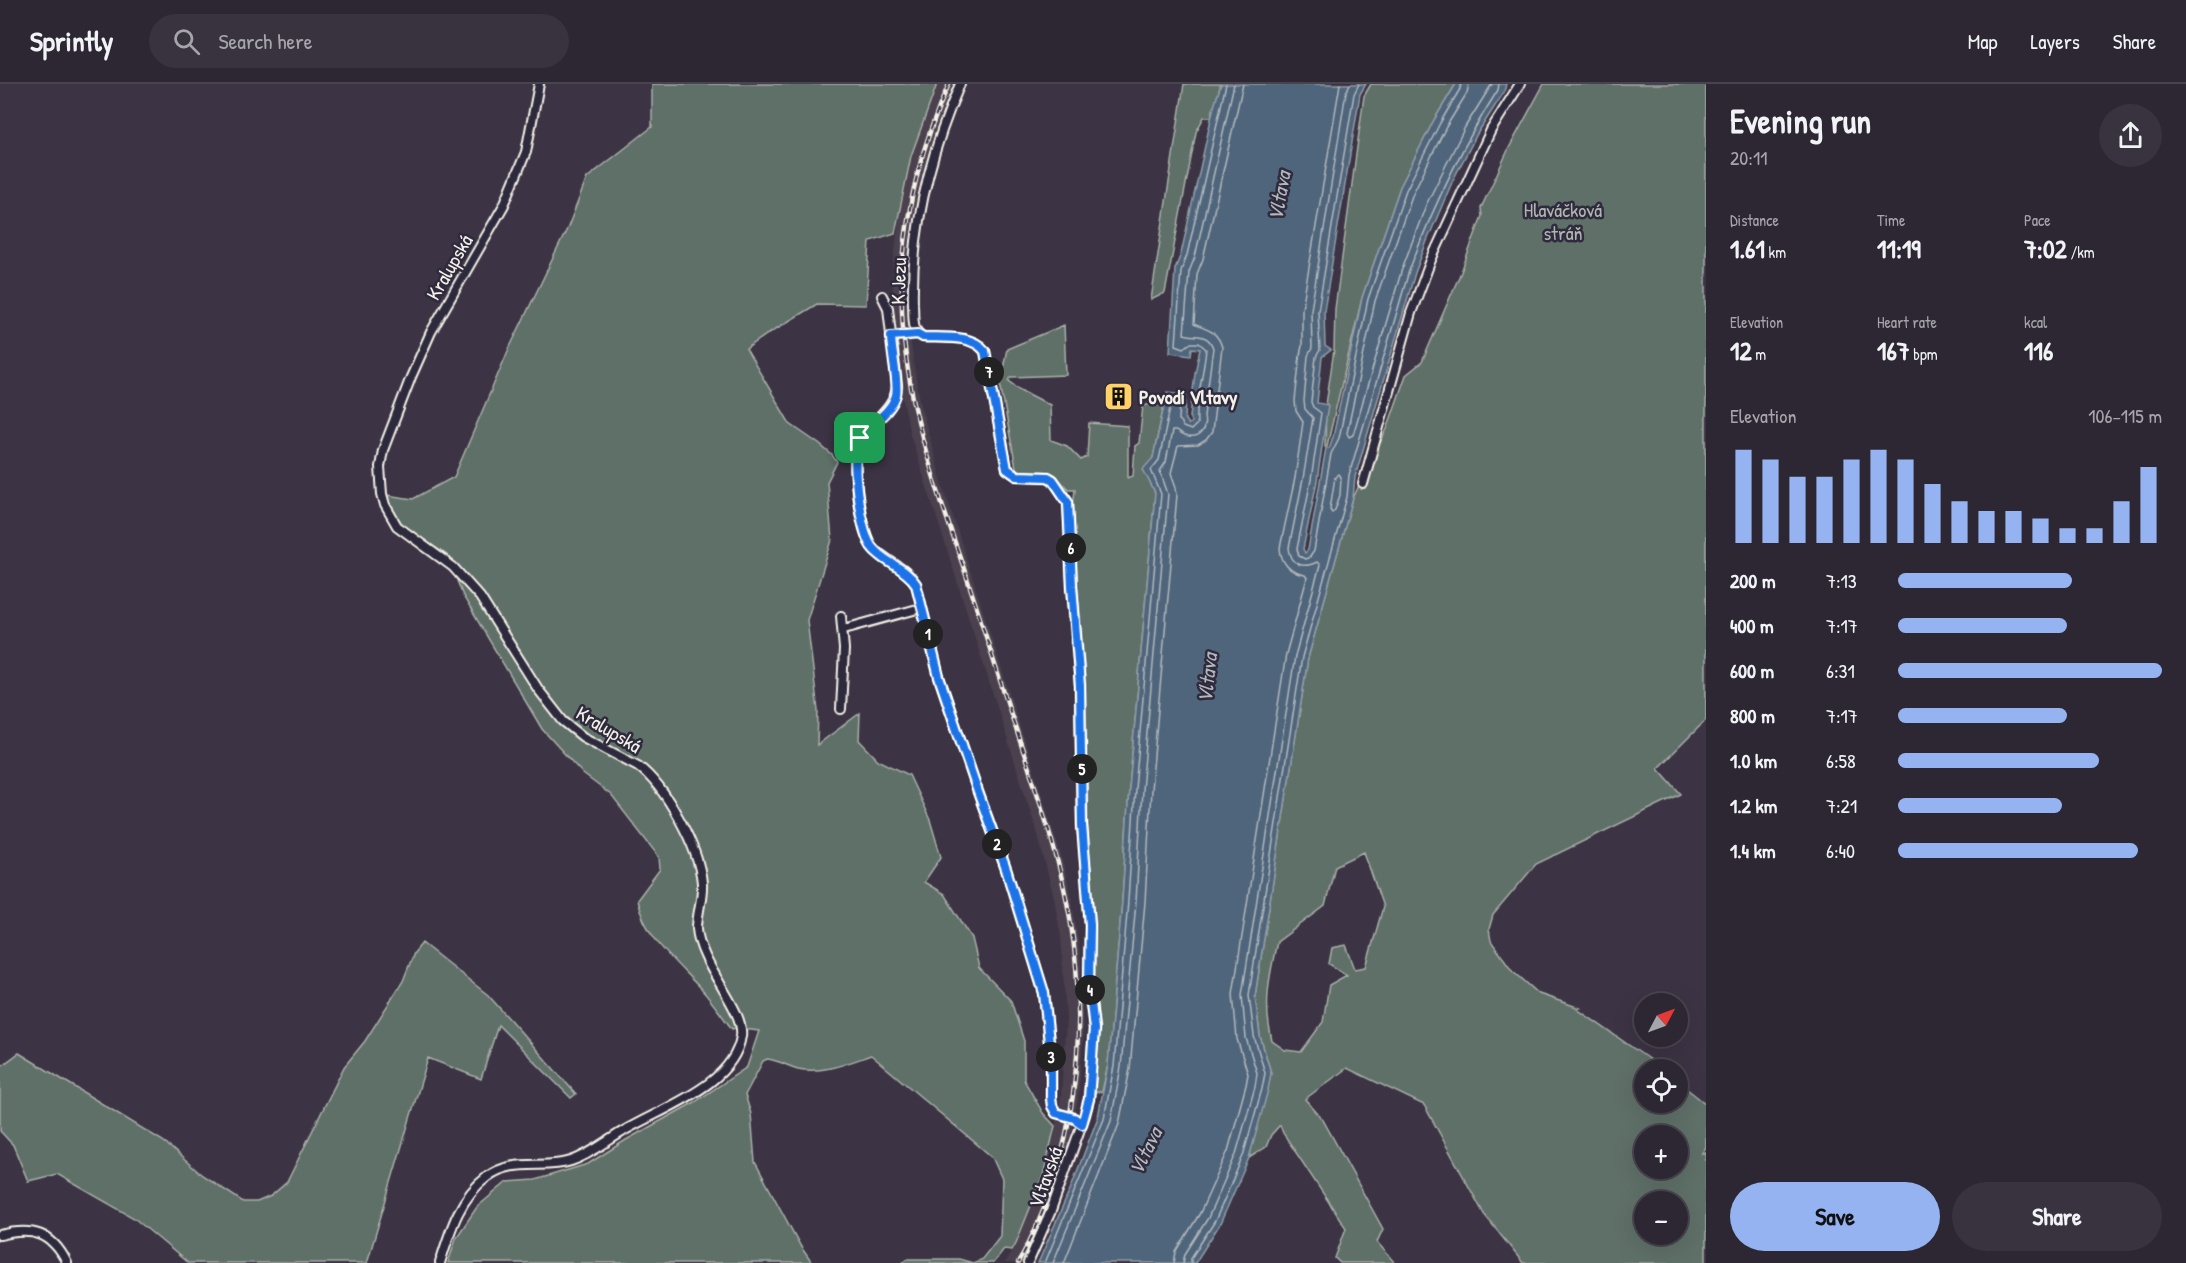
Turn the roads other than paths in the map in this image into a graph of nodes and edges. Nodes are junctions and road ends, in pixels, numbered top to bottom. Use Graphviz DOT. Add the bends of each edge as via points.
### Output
graph roads {
  1 [pos="538,84"];
  2 [pos="960,84"];
  3 [pos="1520,84"];
  4 [pos="882,296"];
  5 [pos="918,334"];
  6 [pos="891,336"];
  7 [pos="1363,484"];
  8 [pos="921,608"];
  9 [pos="841,616"];
  10 [pos="844,629"];
  11 [pos="841,709"];
  12 [pos="1082,1124"];
  13 [pos="0,1235"];
  14 [pos="67,1263"];
  15 [pos="440,1263"];
  16 [pos="1028,1263"];
  1 -- 15 [label="street, Kralupská" via="526,152 504,205 431,332 383,450 382,494 397,526 453,567 480,597 558,716 583,737 638,766 665,795 699,862 700,947 737,1015 742,1032 734,1057 726,1067 680,1103 623,1131 586,1155 570,1161 514,1166 486,1178 456,1215"];
  2 -- 5 [label="street, K Jezu" via="944,123 921,204 912,270 914,326"];
  3 -- 7 [label="street" via="1491,130 1431,260 1411,313"];
  4 -- 6 [label="street" via="888,308"];
  5 -- 6 [label="street"];
  5 -- 12 [label="street, Vltavská" via="970,340 981,345 1007,469 1017,476 1048,477 1068,502 1094,1029 1089,1099"];
  6 -- 8 [label="street" via="896,397 860,438 856,464 859,510 872,548 910,574"];
  8 -- 10 [label="street"];
  8 -- 12 [label="street" via="939,677 1006,869 1044,993 1052,1106 1056,1113"];
  9 -- 10 [label="street"];
  10 -- 11 [label="street"];
  12 -- 16 [label="street, Vltavská"];
  13 -- 14 [label="street" via="20,1230 45,1235 60,1248"];
}
